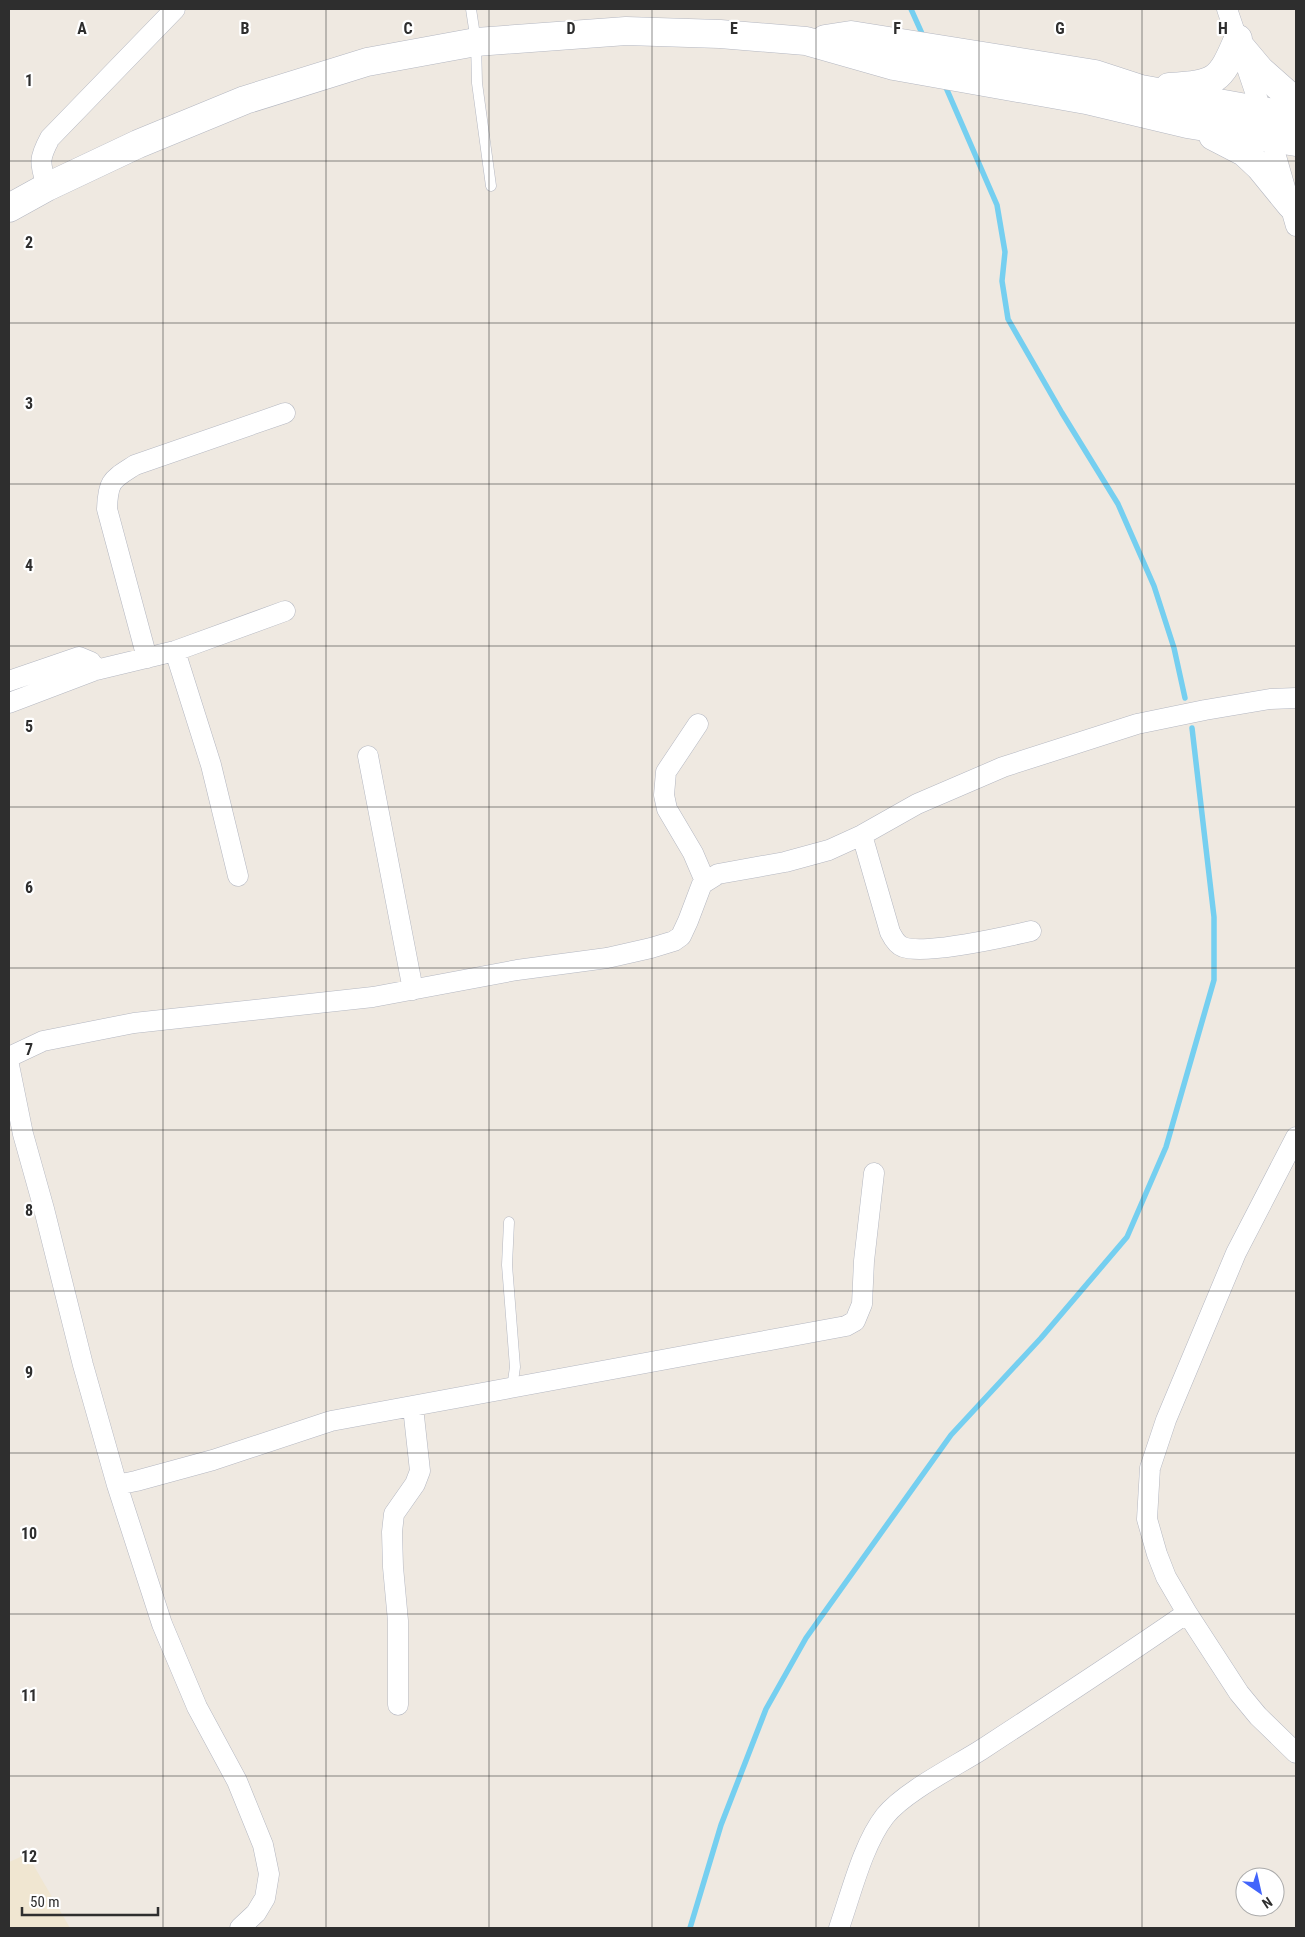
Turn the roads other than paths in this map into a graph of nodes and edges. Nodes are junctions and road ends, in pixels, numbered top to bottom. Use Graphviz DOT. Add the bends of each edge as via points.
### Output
graph roads {
  1 [pos="175,9"];
  2 [pos="470,9"];
  3 [pos="1227,9"];
  4 [pos="806,41"];
  5 [pos="476,42"];
  6 [pos="1238,42"];
  7 [pos="1140,89"];
  8 [pos="1296,102"];
  9 [pos="1261,112"];
  10 [pos="1296,117"];
  11 [pos="1188,124"];
  12 [pos="1284,140"];
  13 [pos="47,186"];
  14 [pos="491,186"];
  15 [pos="9,208"];
  16 [pos="1294,210"];
  17 [pos="285,413"];
  18 [pos="285,611"];
  19 [pos="175,651"];
  20 [pos="147,658"];
  21 [pos="96,670"];
  22 [pos="9,681"];
  23 [pos="1296,698"];
  24 [pos="9,702"];
  25 [pos="698,724"];
  26 [pos="368,756"];
  27 [pos="862,835"];
  28 [pos="238,876"];
  29 [pos="705,881"];
  30 [pos="1031,932"];
  31 [pos="413,990"];
  32 [pos="9,1057"];
  33 [pos="9,1064"];
  34 [pos="1296,1137"];
  35 [pos="874,1173"];
  36 [pos="509,1222"];
  37 [pos="512,1388"];
  38 [pos="413,1407"];
  39 [pos="117,1485"];
  40 [pos="1187,1614"];
  41 [pos="398,1705"];
  42 [pos="1296,1753"];
  43 [pos="240,1928"];
  44 [pos="839,1928"];
  1 -- 13 [label="street" via="50,138 42,153"];
  2 -- 5 [label="lane"];
  3 -- 6 [label="street"];
  4 -- 5 [label="main road" via="626,31"];
  4 -- 7 [label="main road" via="851,35 886,40 1095,74"];
  4 -- 11 [label="main road" via="894,66 1086,100"];
  5 -- 13 [label="main road" via="367,62 245,100"];
  5 -- 14 [label="lane" via="477,83"];
  6 -- 7 [label="main road" via="1227,65 1214,79 1197,85"];
  6 -- 8 [label="main road" via="1260,70"];
  6 -- 9 [label="street"];
  7 -- 9 [label="main road"];
  9 -- 10 [label="main road"];
  9 -- 12 [label="street"];
  11 -- 12 [label="main road"];
  11 -- 16 [label="main road" via="1244,152"];
  12 -- 16 [label="street"];
  13 -- 15 [label="main road"];
  17 -- 20 [label="street" via="135,464 116,478 108,489 107,509"];
  18 -- 19 [label="street"];
  19 -- 20 [label="street"];
  19 -- 28 [label="street" via="211,765"];
  20 -- 21 [label="street"];
  21 -- 22 [label="street" via="91,662 78,657"];
  21 -- 24 [label="street"];
  23 -- 27 [label="street" via="1270,699 1137,724 1046,752 917,804"];
  25 -- 29 [label="street" via="666,772 664,794 667,809"];
  26 -- 31 [label="street"];
  27 -- 29 [label="street" via="829,850 718,874"];
  27 -- 30 [label="street" via="890,932 902,947 929,948"];
  29 -- 31 [label="street" via="685,930 674,940 607,958 517,970"];
  31 -- 32 [label="street" via="134,1023 43,1041"];
  33 -- 39 [label="street" via="25,1142"];
  34 -- 40 [label="street" via="1236,1253 1166,1420 1150,1468 1147,1519 1152,1541 1166,1577"];
  35 -- 37 [label="street" via="862,1304 851,1324"];
  36 -- 37 [label="lane" via="507,1265 515,1367"];
  37 -- 38 [label="street"];
  38 -- 39 [label="street" via="331,1421 213,1460"];
  38 -- 41 [label="street" via="420,1471 394,1514 392,1532 398,1621"];
  39 -- 43 [label="street" via="162,1624 197,1707 237,1781 263,1845 270,1874 266,1892 256,1913"];
  40 -- 42 [label="street" via="1239,1693"];
  40 -- 44 [label="street" via="894,1806 880,1823 866,1853"];
}
